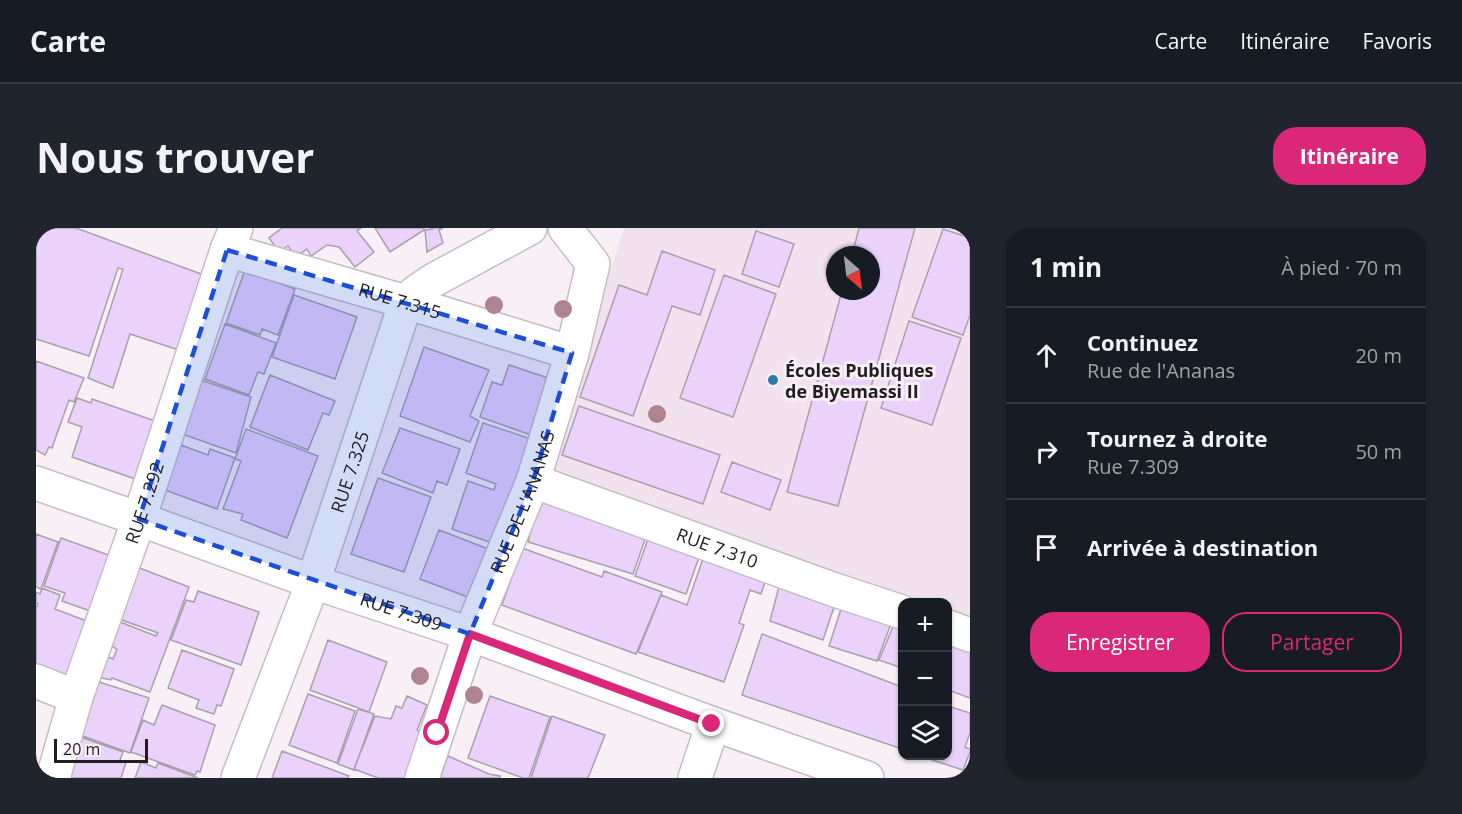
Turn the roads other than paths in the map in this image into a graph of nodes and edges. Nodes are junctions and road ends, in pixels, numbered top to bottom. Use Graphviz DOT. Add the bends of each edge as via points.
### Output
graph roads {
  1 [pos="530,228"];
  2 [pos="566,228"];
  3 [pos="232,239"];
  4 [pos="406,302"];
  5 [pos="573,352"];
  6 [pos="533,481"];
  7 [pos="36,483"];
  8 [pos="139,519"];
  9 [pos="313,582"];
  10 [pos="898,610"];
  11 [pos="952,628"];
  12 [pos="470,634"];
  13 [pos="970,635"];
  14 [pos="36,681"];
  15 [pos="76,697"];
  16 [pos="712,724"];
  17 [pos="53,778"];
  18 [pos="238,778"];
  19 [pos="422,778"];
  20 [pos="695,778"];
  21 [pos="867,778"];
  1 -- 4 [label="street" via="432,281"];
  2 -- 5 [label="street, RUE DE L'ANANAS" via="593,264"];
  3 -- 4 [label="street, RUE 7.315"];
  3 -- 8 [label="street, RUE 7.292"];
  4 -- 5 [label="street, RUE 7.315"];
  4 -- 9 [label="street, RUE 7.325"];
  5 -- 6 [label="street, RUE DE L'ANANAS"];
  6 -- 10 [label="street, RUE 7.310"];
  6 -- 12 [label="street, RUE DE L'ANANAS"];
  7 -- 8 [label="street, RUE 7.309"];
  8 -- 9 [label="street, RUE 7.309"];
  8 -- 15 [label="street, RUE 7.292"];
  9 -- 12 [label="street, RUE 7.309"];
  9 -- 18 [label="street, RUE 7.325"];
  11 -- 13 [label="street"];
  12 -- 16 [label="street, RUE 7.309"];
  12 -- 19 [label="street, RUE DE L'ANANAS"];
  14 -- 15 [label="street"];
  15 -- 17 [label="street, RUE 7.292"];
  16 -- 20 [label="street"];
  16 -- 21 [label="street, RUE 7.309"];
}
